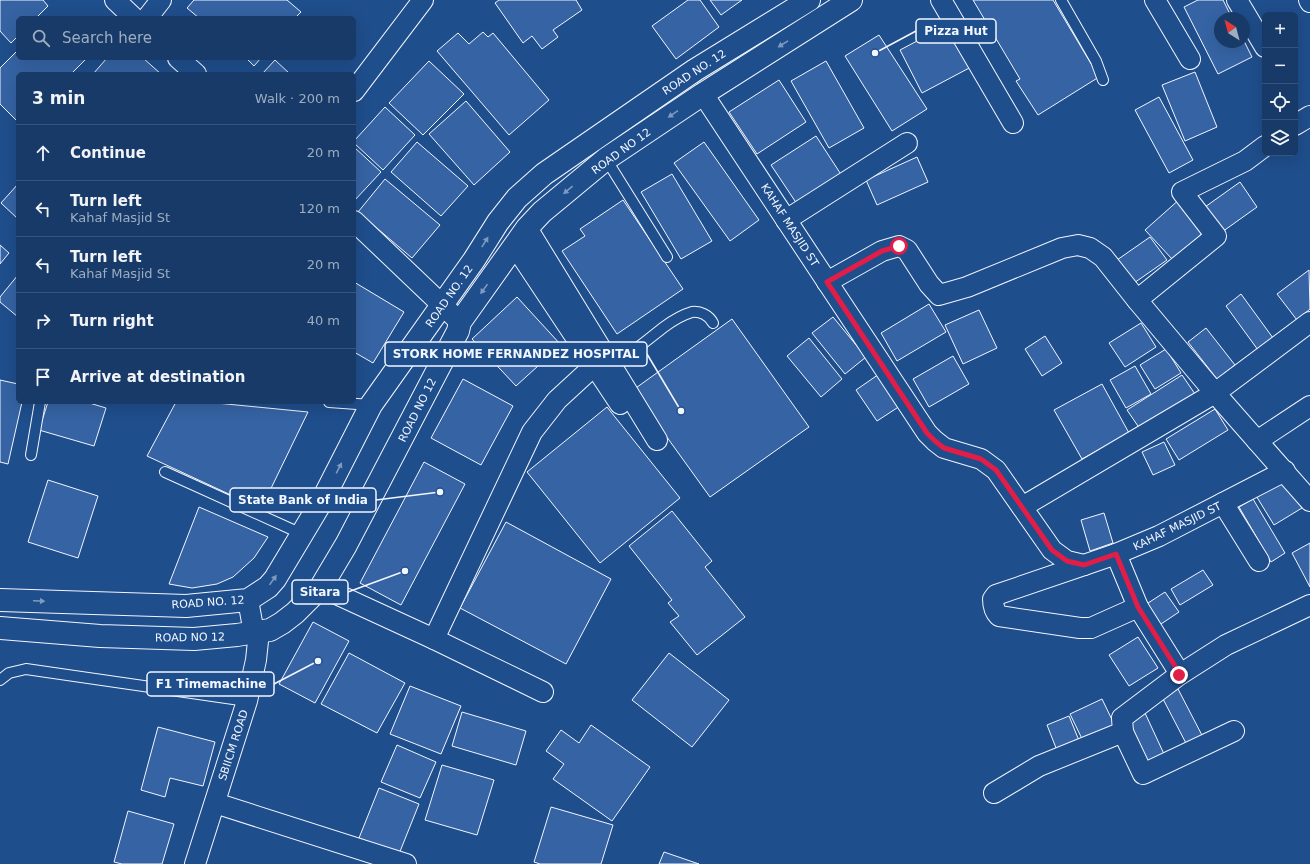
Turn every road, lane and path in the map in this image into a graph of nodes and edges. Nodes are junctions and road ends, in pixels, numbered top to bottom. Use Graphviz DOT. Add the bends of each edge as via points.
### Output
graph roads {
  1 [pos="115,0"];
  2 [pos="161,0"];
  3 [pos="423,0"];
  4 [pos="851,0"];
  5 [pos="940,0"];
  6 [pos="1060,0"];
  7 [pos="1155,0"];
  8 [pos="1237,0"];
  9 [pos="798,3"];
  10 [pos="132,16"];
  11 [pos="149,16"];
  12 [pos="807,29"];
  13 [pos="1262,42"];
  14 [pos="1190,59"];
  15 [pos="180,60"];
  16 [pos="194,72"];
  17 [pos="1103,80"];
  18 [pos="356,88"];
  19 [pos="704,94"];
  20 [pos="1310,116"];
  21 [pos="1013,122"];
  22 [pos="1298,123"];
  23 [pos="907,143"];
  24 [pos="1262,148"];
  25 [pos="606,159"];
  26 [pos="786,220"];
  27 [pos="356,223"];
  28 [pos="527,228"];
  29 [pos="515,246"];
  30 [pos="667,257"];
  31 [pos="827,282"];
  32 [pos="1137,300"];
  33 [pos="442,306"];
  34 [pos="460,322"];
  35 [pos="713,322"];
  36 [pos="1310,322"];
  37 [pos="602,364"];
  38 [pos="1215,393"];
  39 [pos="40,404"];
  40 [pos="356,404"];
  41 [pos="371,405"];
  42 [pos="1310,406"];
  43 [pos="634,427"];
  44 [pos="657,440"];
  45 [pos="1257,441"];
  46 [pos="31,455"];
  47 [pos="1285,471"];
  48 [pos="165,472"];
  49 [pos="1310,501"];
  50 [pos="1224,503"];
  51 [pos="1022,507"];
  52 [pos="302,534"];
  53 [pos="1116,554"];
  54 [pos="1258,561"];
  55 [pos="1084,565"];
  56 [pos="321,587"];
  57 [pos="0,600"];
  58 [pos="248,600"];
  59 [pos="1310,605"];
  60 [pos="1138,607"];
  61 [pos="0,628"];
  62 [pos="254,632"];
  63 [pos="434,639"];
  64 [pos="1180,674"];
  65 [pos="0,680"];
  66 [pos="543,692"];
  67 [pos="247,701"];
  68 [pos="1234,731"];
  69 [pos="1123,732"];
  70 [pos="994,793"];
  71 [pos="215,803"];
  72 [pos="195,864"];
  73 [pos="406,864"];
  1 -- 10 [label="street"];
  2 -- 11 [label="street"];
  3 -- 18 [label="street"];
  4 -- 12 [label="main road, ROAD NO 12"];
  5 -- 21 [label="street"];
  6 -- 17 [label="lane" via="1096,61"];
  7 -- 14 [label="street"];
  8 -- 13 [label="street"];
  9 -- 12 [label="street"];
  33 -- 9 [label="main road, ROAD NO. 12, one-way" via="498,222 517,198 544,174"];
  12 -- 19 [label="main road, ROAD NO 12, one-way"];
  15 -- 16 [label="street"];
  19 -- 25 [label="main road, ROAD NO 12, one-way"];
  19 -- 26 [label="street, KAHAF MASJID ST"];
  20 -- 22 [label="street"];
  23 -- 26 [label="street"];
  24 -- 32 [label="street" via="1245,161 1182,192 1216,236"];
  25 -- 28 [label="main road, ROAD NO 12, one-way" via="542,212"];
  25 -- 30 [label="lane"];
  26 -- 31 [label="street, KAHAF MASJID ST"];
  27 -- 33 [label="street"];
  28 -- 29 [label="main road, ROAD NO 12"];
  28 -- 37 [label="street"];
  29 -- 34 [label="main road, ROAD NO 12, one-way"];
  29 -- 37 [label="street"];
  31 -- 32 [label="street" via="882,251 899,246 907,250 939,295 967,287 1062,248 1078,245 1090,248 1103,257"];
  31 -- 51 [label="street, KAHAF MASJID ST" via="927,433 944,448 981,459 996,470"];
  32 -- 38 [label="street"];
  33 -- 34 [label="street"];
  33 -- 41 [label="main road, ROAD NO. 12"];
  34 -- 56 [label="main road, ROAD NO 12" via="458,331 406,431"];
  35 -- 37 [label="lane" via="704,314 692,312 672,322 627,355"];
  36 -- 38 [label="street"];
  37 -- 43 [label="street"];
  37 -- 44 [label="street"];
  37 -- 63 [label="street" via="557,400 532,432"];
  38 -- 45 [label="street"];
  38 -- 51 [label="street"];
  39 -- 46 [label="lane"];
  40 -- 41 [label="lane"];
  52 -- 41 [label="main road, ROAD NO. 12, one-way" via="323,499"];
  42 -- 45 [label="street"];
  45 -- 47 [label="street"];
  47 -- 49 [label="street"];
  47 -- 50 [label="street, KAHAF MASJID ST"];
  48 -- 52 [label="lane"];
  50 -- 53 [label="street, KAHAF MASJID ST" via="1159,536"];
  50 -- 54 [label="street"];
  51 -- 55 [label="street, KAHAF MASJID ST" via="1052,550 1067,561"];
  58 -- 52 [label="main road, ROAD NO. 12, one-way" via="268,588"];
  53 -- 55 [label="street, KAHAF MASJID ST"];
  53 -- 60 [label="street"];
  55 -- 60 [label="street" via="996,595 993,607 996,613 999,616 1091,628"];
  56 -- 62 [label="main road, ROAD NO 12" via="282,623 270,630"];
  56 -- 63 [label="street"];
  57 -- 58 [label="main road, ROAD NO. 12, one-way" via="186,606"];
  58 -- 62 [label="street, SBIICM ROAD"];
  59 -- 64 [label="street" via="1226,645"];
  60 -- 64 [label="street"];
  61 -- 62 [label="main road, ROAD NO 12" via="100,636 194,639"];
  62 -- 67 [label="street, SBIICM ROAD" via="258,641"];
  63 -- 66 [label="street"];
  64 -- 69 [label="street" via="1122,718"];
  65 -- 67 [label="lane" via="9,673 26,669"];
  67 -- 71 [label="street, SBIICM ROAD"];
  68 -- 69 [label="street" via="1143,774"];
  69 -- 70 [label="street" via="1039,766"];
  71 -- 72 [label="street, SBIICM ROAD"];
  71 -- 73 [label="street"];
}
